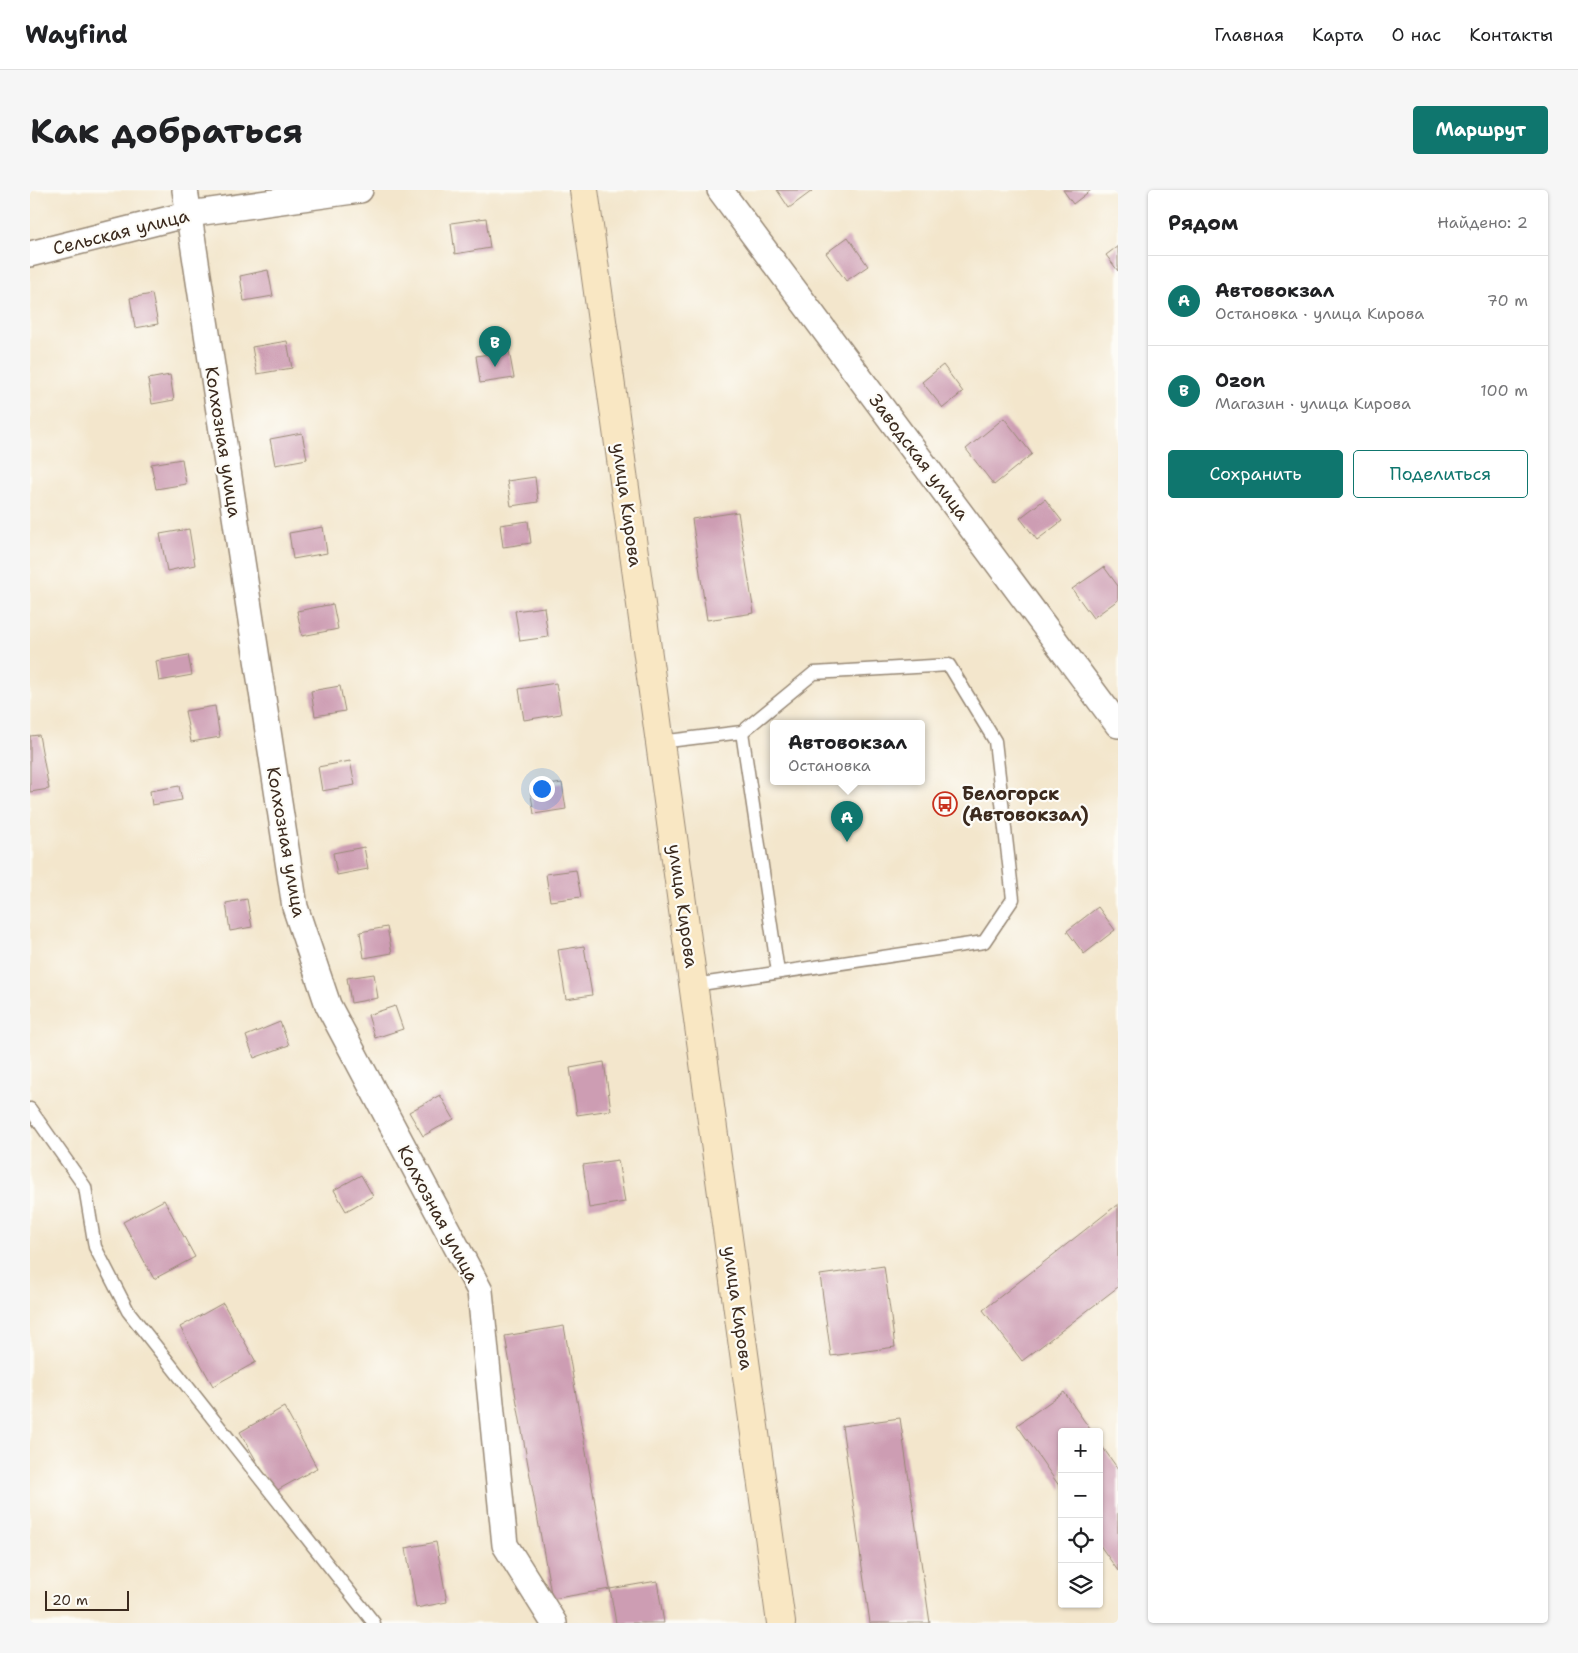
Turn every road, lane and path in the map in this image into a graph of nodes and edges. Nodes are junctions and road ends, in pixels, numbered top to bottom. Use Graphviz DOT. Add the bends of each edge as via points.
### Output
graph roads {
  1 [pos="360,190"];
  2 [pos="584,190"];
  3 [pos="720,190"];
  4 [pos="187,202"];
  5 [pos="30,254"];
  6 [pos="1118,724"];
  7 [pos="742,732"];
  8 [pos="660,742"];
  9 [pos="778,972"];
  10 [pos="694,985"];
  11 [pos="30,1109"];
  12 [pos="374,1623"];
  13 [pos="554,1623"];
  14 [pos="781,1623"];
  1 -- 4 [label="street, Сельская улица"];
  2 -- 8 [label="main road, улица Кирова"];
  3 -- 6 [label="street, Заводская улица"];
  4 -- 5 [label="street, Сельская улица"];
  4 -- 13 [label="street, Колхозная улица" via="295,907 328,1005 480,1291 505,1545"];
  7 -- 8 [label="lane"];
  7 -- 9 [label="lane"];
  7 -- 9 [label="lane" via="814,673 949,666 996,741 1012,899 984,942"];
  8 -- 10 [label="main road, улица Кирова"];
  9 -- 10 [label="lane"];
  10 -- 14 [label="main road, улица Кирова"];
  11 -- 12 [label="lane" via="85,1187 95,1247 128,1311"];
}
